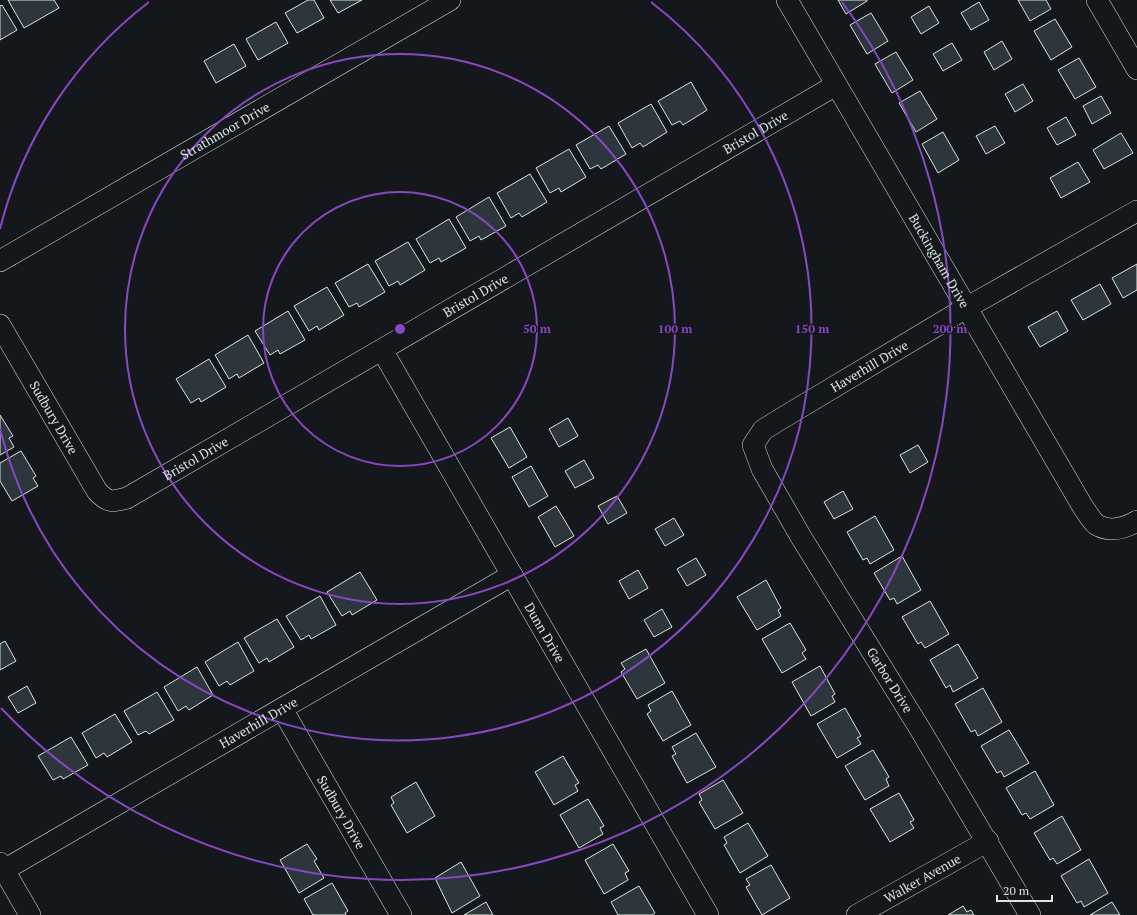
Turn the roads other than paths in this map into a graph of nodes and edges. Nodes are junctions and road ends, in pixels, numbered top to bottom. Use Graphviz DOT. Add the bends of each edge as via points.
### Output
graph roads {
  1 [pos="450,0"];
  2 [pos="787,0"];
  3 [pos="1097,0"];
  4 [pos="1137,69"];
  5 [pos="836,85"];
  6 [pos="1137,211"];
  7 [pos="0,261"];
  8 [pos="966,308"];
  9 [pos="0,325"];
  10 [pos="382,350"];
  11 [pos="753,445"];
  12 [pos="114,502"];
  13 [pos="1137,521"];
  14 [pos="512,575"];
  15 [pos="282,709"];
  16 [pos="988,841"];
  17 [pos="2,866"];
  18 [pos="30,915"];
  19 [pos="401,915"];
  20 [pos="708,915"];
  21 [pos="857,915"];
  22 [pos="1030,915"];
  1 -- 7 [label="street, Strathmoor Drive"];
  2 -- 5 [label="street, Buckingham Drive"];
  3 -- 4 [label="street"];
  5 -- 8 [label="street, Buckingham Drive"];
  5 -- 10 [label="street, Bristol Drive"];
  6 -- 8 [label="street, Haverhill Drive"];
  8 -- 11 [label="street, Haverhill Drive" via="763,430"];
  8 -- 13 [label="street, Buckingham Drive" via="1083,507 1097,525 1114,530"];
  9 -- 12 [label="street, Sudbury Drive" via="97,491 104,499"];
  10 -- 12 [label="street, Bristol Drive" via="127,498"];
  10 -- 14 [label="street, Dunn Drive"];
  11 -- 16 [label="street, Garbor Drive" via="762,470 801,537"];
  14 -- 15 [label="street, Haverhill Drive"];
  14 -- 20 [label="street, Dunn Drive"];
  15 -- 17 [label="street, Haverhill Drive"];
  15 -- 19 [label="street, Sudbury Drive"];
  16 -- 21 [label="street, Walker Avenue"];
  16 -- 22 [label="street, Garbor Drive"];
  17 -- 18 [label="street"];
}
